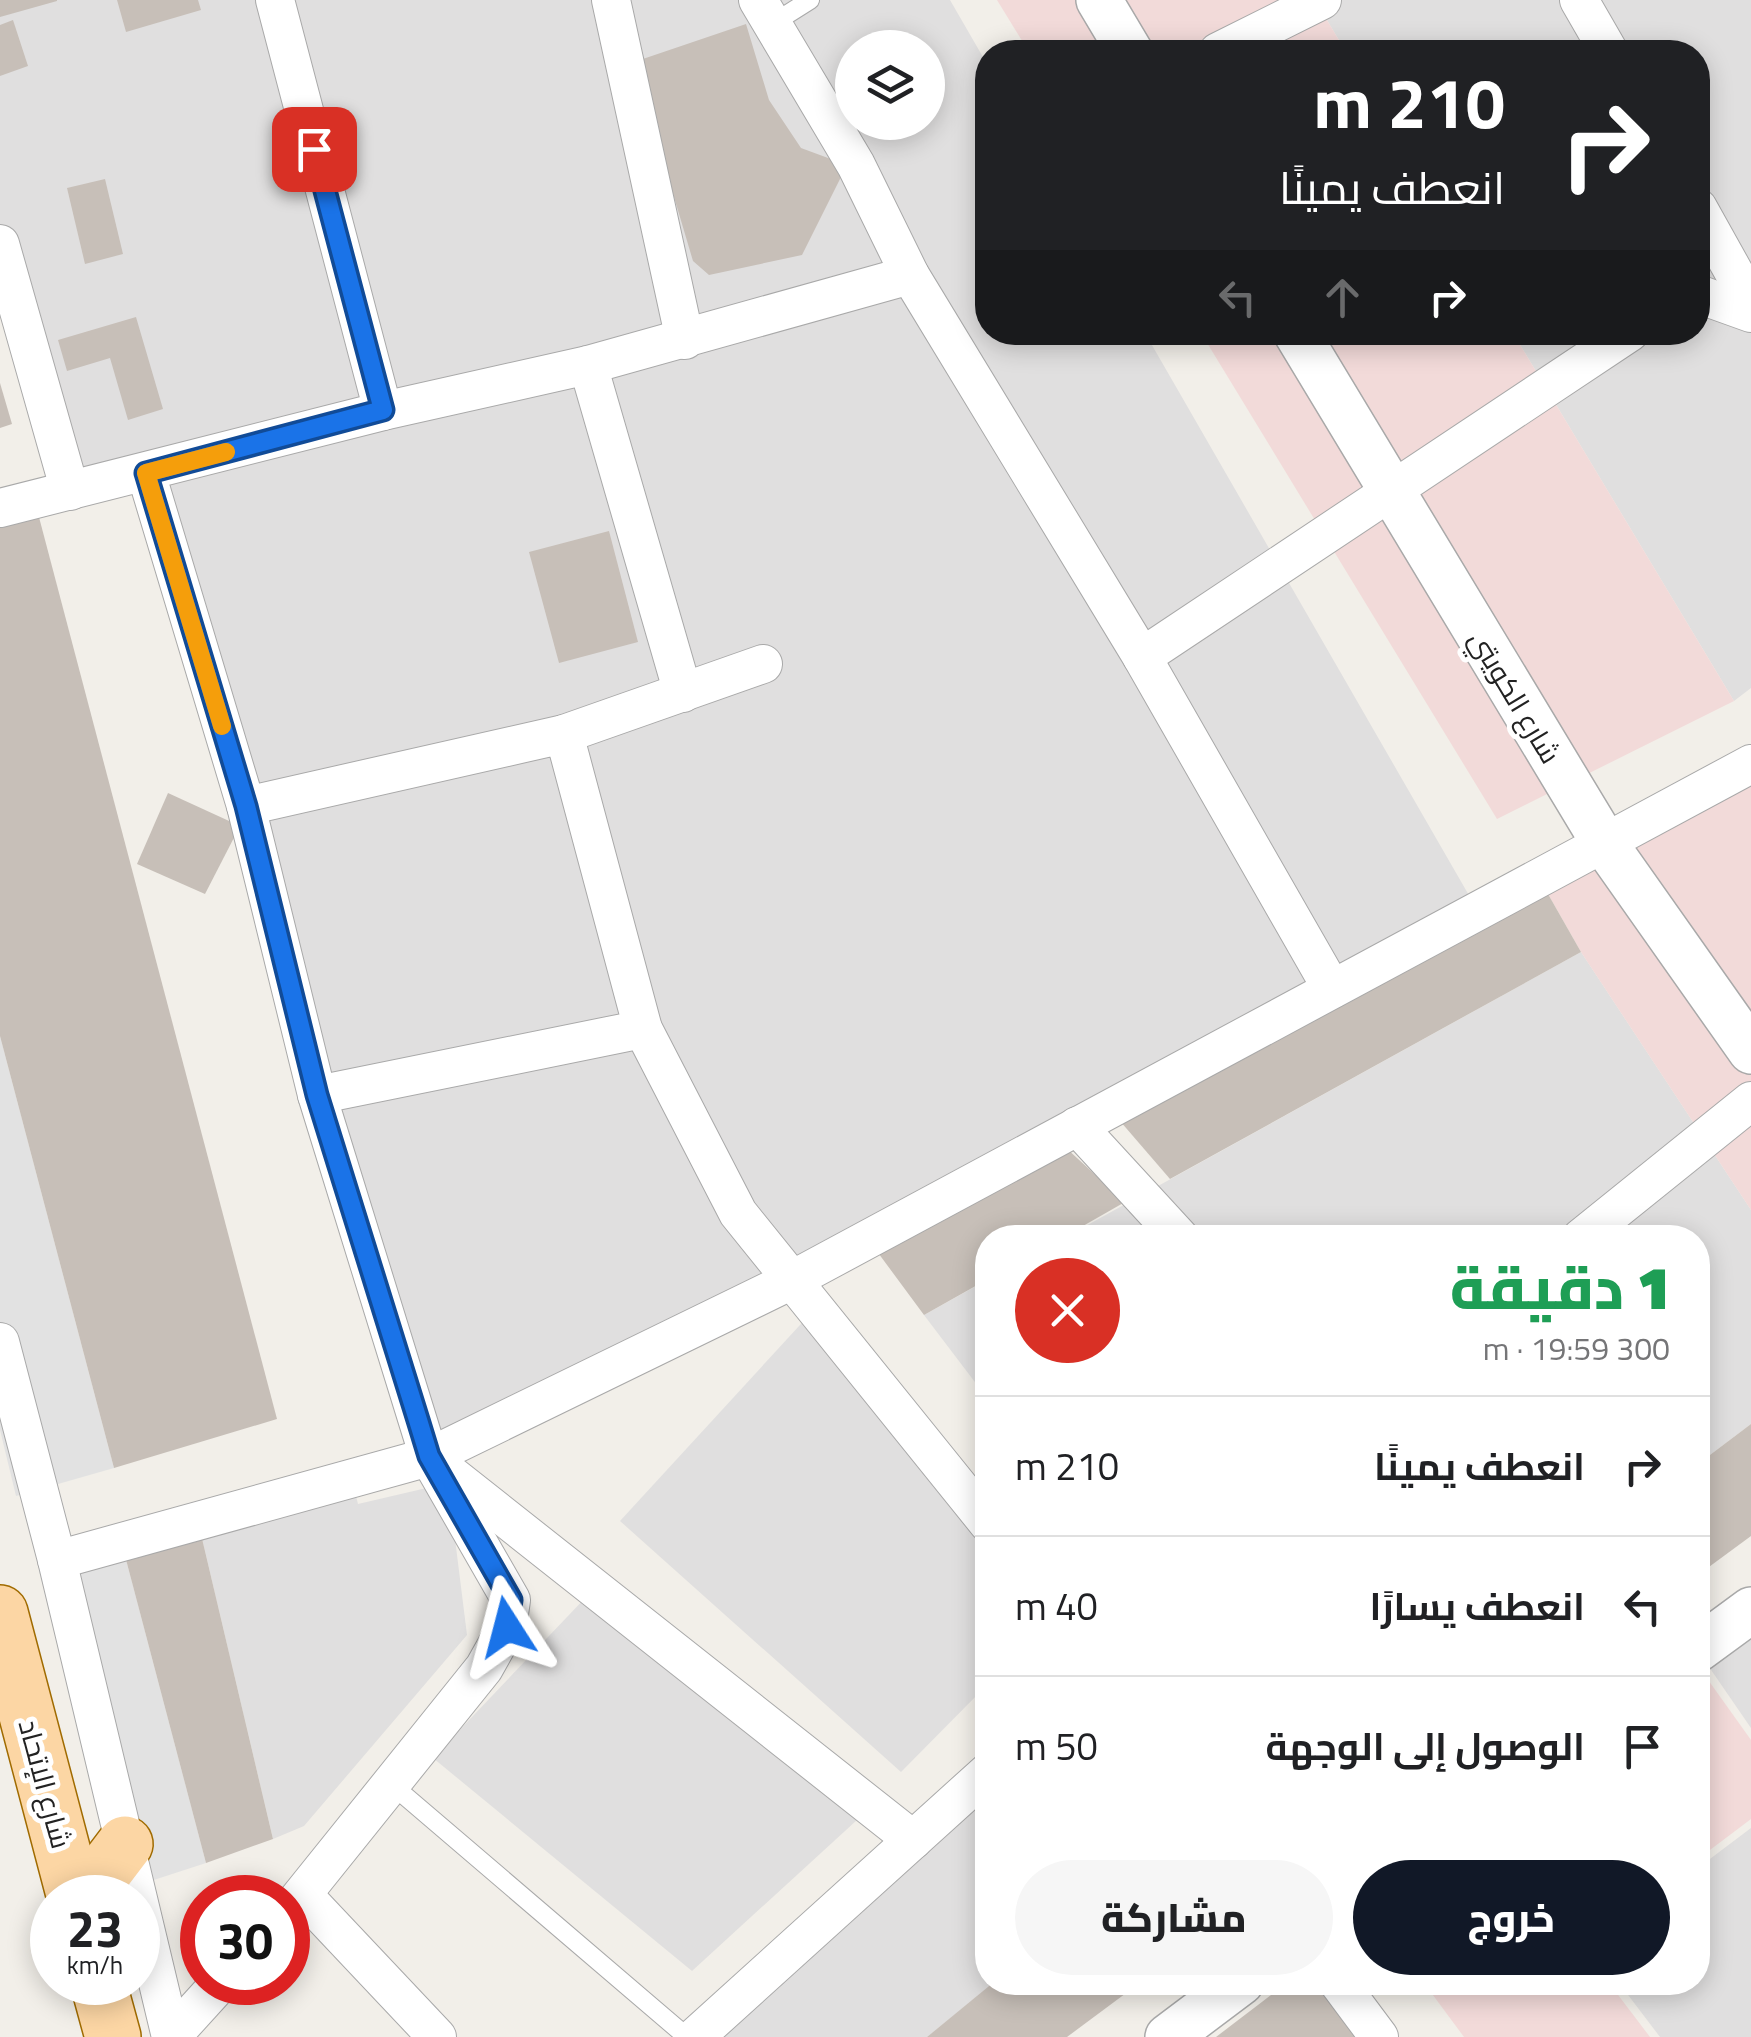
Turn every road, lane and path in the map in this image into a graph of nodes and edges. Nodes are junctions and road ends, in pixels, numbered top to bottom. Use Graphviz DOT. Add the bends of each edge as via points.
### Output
graph roads {
  1 [pos="275,0"];
  2 [pos="611,0"];
  3 [pos="810,0"];
  4 [pos="1099,0"];
  5 [pos="1322,0"];
  6 [pos="1579,0"];
  7 [pos="765,12"];
  8 [pos="1123,40"];
  9 [pos="1242,40"];
  10 [pos="1602,40"];
  11 [pos="1710,229"];
  12 [pos="0,244"];
  13 [pos="910,275"];
  14 [pos="1710,298"];
  15 [pos="1751,302"];
  16 [pos="1751,313"];
  17 [pos="685,340"];
  18 [pos="1304,345"];
  19 [pos="1610,345"];
  20 [pos="588,365"];
  21 [pos="383,410"];
  22 [pos="146,473"];
  23 [pos="1390,490"];
  24 [pos="70,491"];
  25 [pos="0,508"];
  26 [pos="1142,658"];
  27 [pos="763,664"];
  28 [pos="684,693"];
  29 [pos="564,734"];
  30 [pos="1751,764"];
  31 [pos="246,806"];
  32 [pos="1605,844"];
  33 [pos="1332,989"];
  34 [pos="643,1029"];
  35 [pos="1751,1051"];
  36 [pos="317,1095"];
  37 [pos="1751,1101"];
  38 [pos="1077,1126"];
  39 [pos="1168,1225"];
  40 [pos="1597,1225"];
  41 [pos="792,1280"];
  42 [pos="0,1342"];
  43 [pos="429,1456"];
  44 [pos="975,1507"];
  45 [pos="57,1560"];
  46 [pos="1751,1610"];
  47 [pos="0,1613"];
  48 [pos="1710,1640"];
  49 [pos="391,1784"];
  50 [pos="975,1784"];
  51 [pos="914,1840"];
  52 [pos="125,1844"];
  53 [pos="70,1875"];
  54 [pos="101,1875"];
  55 [pos="310,1884"];
  56 [pos="310,1917"];
  57 [pos="1224,1995"];
  58 [pos="1348,1995"];
  59 [pos="104,2005"];
  60 [pos="201,2005"];
  61 [pos="113,2037"];
  62 [pos="171,2037"];
  63 [pos="437,2037"];
  64 [pos="687,2037"];
  65 [pos="695,2037"];
  66 [pos="1168,2037"];
  67 [pos="1379,2037"];
  1 -- 21 [label="street"];
  2 -- 17 [label="street"];
  3 -- 7 [label="lane"];
  4 -- 8 [label="street"];
  5 -- 9 [label="street"];
  6 -- 10 [label="street"];
  7 -- 13 [label="street" via="856,166"];
  11 -- 15 [label="street"];
  12 -- 24 [label="street"];
  13 -- 17 [label="street"];
  13 -- 26 [label="street"];
  14 -- 16 [label="street"];
  17 -- 20 [label="street"];
  18 -- 23 [label="street, شارع الكويتي"];
  19 -- 23 [label="street"];
  20 -- 21 [label="street"];
  20 -- 28 [label="street"];
  21 -- 22 [label="street"];
  22 -- 24 [label="street"];
  22 -- 31 [label="street"];
  23 -- 26 [label="street"];
  23 -- 32 [label="street, شارع الكويتي"];
  24 -- 25 [label="street"];
  26 -- 33 [label="street"];
  27 -- 28 [label="street"];
  28 -- 29 [label="street"];
  29 -- 31 [label="street"];
  29 -- 34 [label="street"];
  30 -- 32 [label="street"];
  31 -- 36 [label="street"];
  32 -- 33 [label="street"];
  32 -- 35 [label="street, شارع الكويتي"];
  33 -- 38 [label="street"];
  34 -- 36 [label="street"];
  34 -- 41 [label="street" via="738,1213"];
  36 -- 43 [label="street"];
  37 -- 40 [label="street"];
  38 -- 39 [label="street"];
  38 -- 41 [label="street"];
  41 -- 43 [label="street"];
  41 -- 44 [label="street"];
  42 -- 45 [label="street"];
  43 -- 45 [label="street"];
  43 -- 49 [label="street" via="511,1600 507,1627 484,1668"];
  43 -- 51 [label="street"];
  45 -- 52 [label="street"];
  46 -- 48 [label="street"];
  47 -- 53 [label="main road, شارع الإتحاد"];
  49 -- 55 [label="street"];
  49 -- 64 [label="lane"];
  50 -- 51 [label="street"];
  51 -- 65 [label="street"];
  52 -- 54 [label="main road"];
  52 -- 62 [label="street"];
  56 -- 63 [label="street"];
  57 -- 66 [label="street"];
  58 -- 67 [label="street"];
  59 -- 61 [label="main road"];
  60 -- 62 [label="street"];
}
